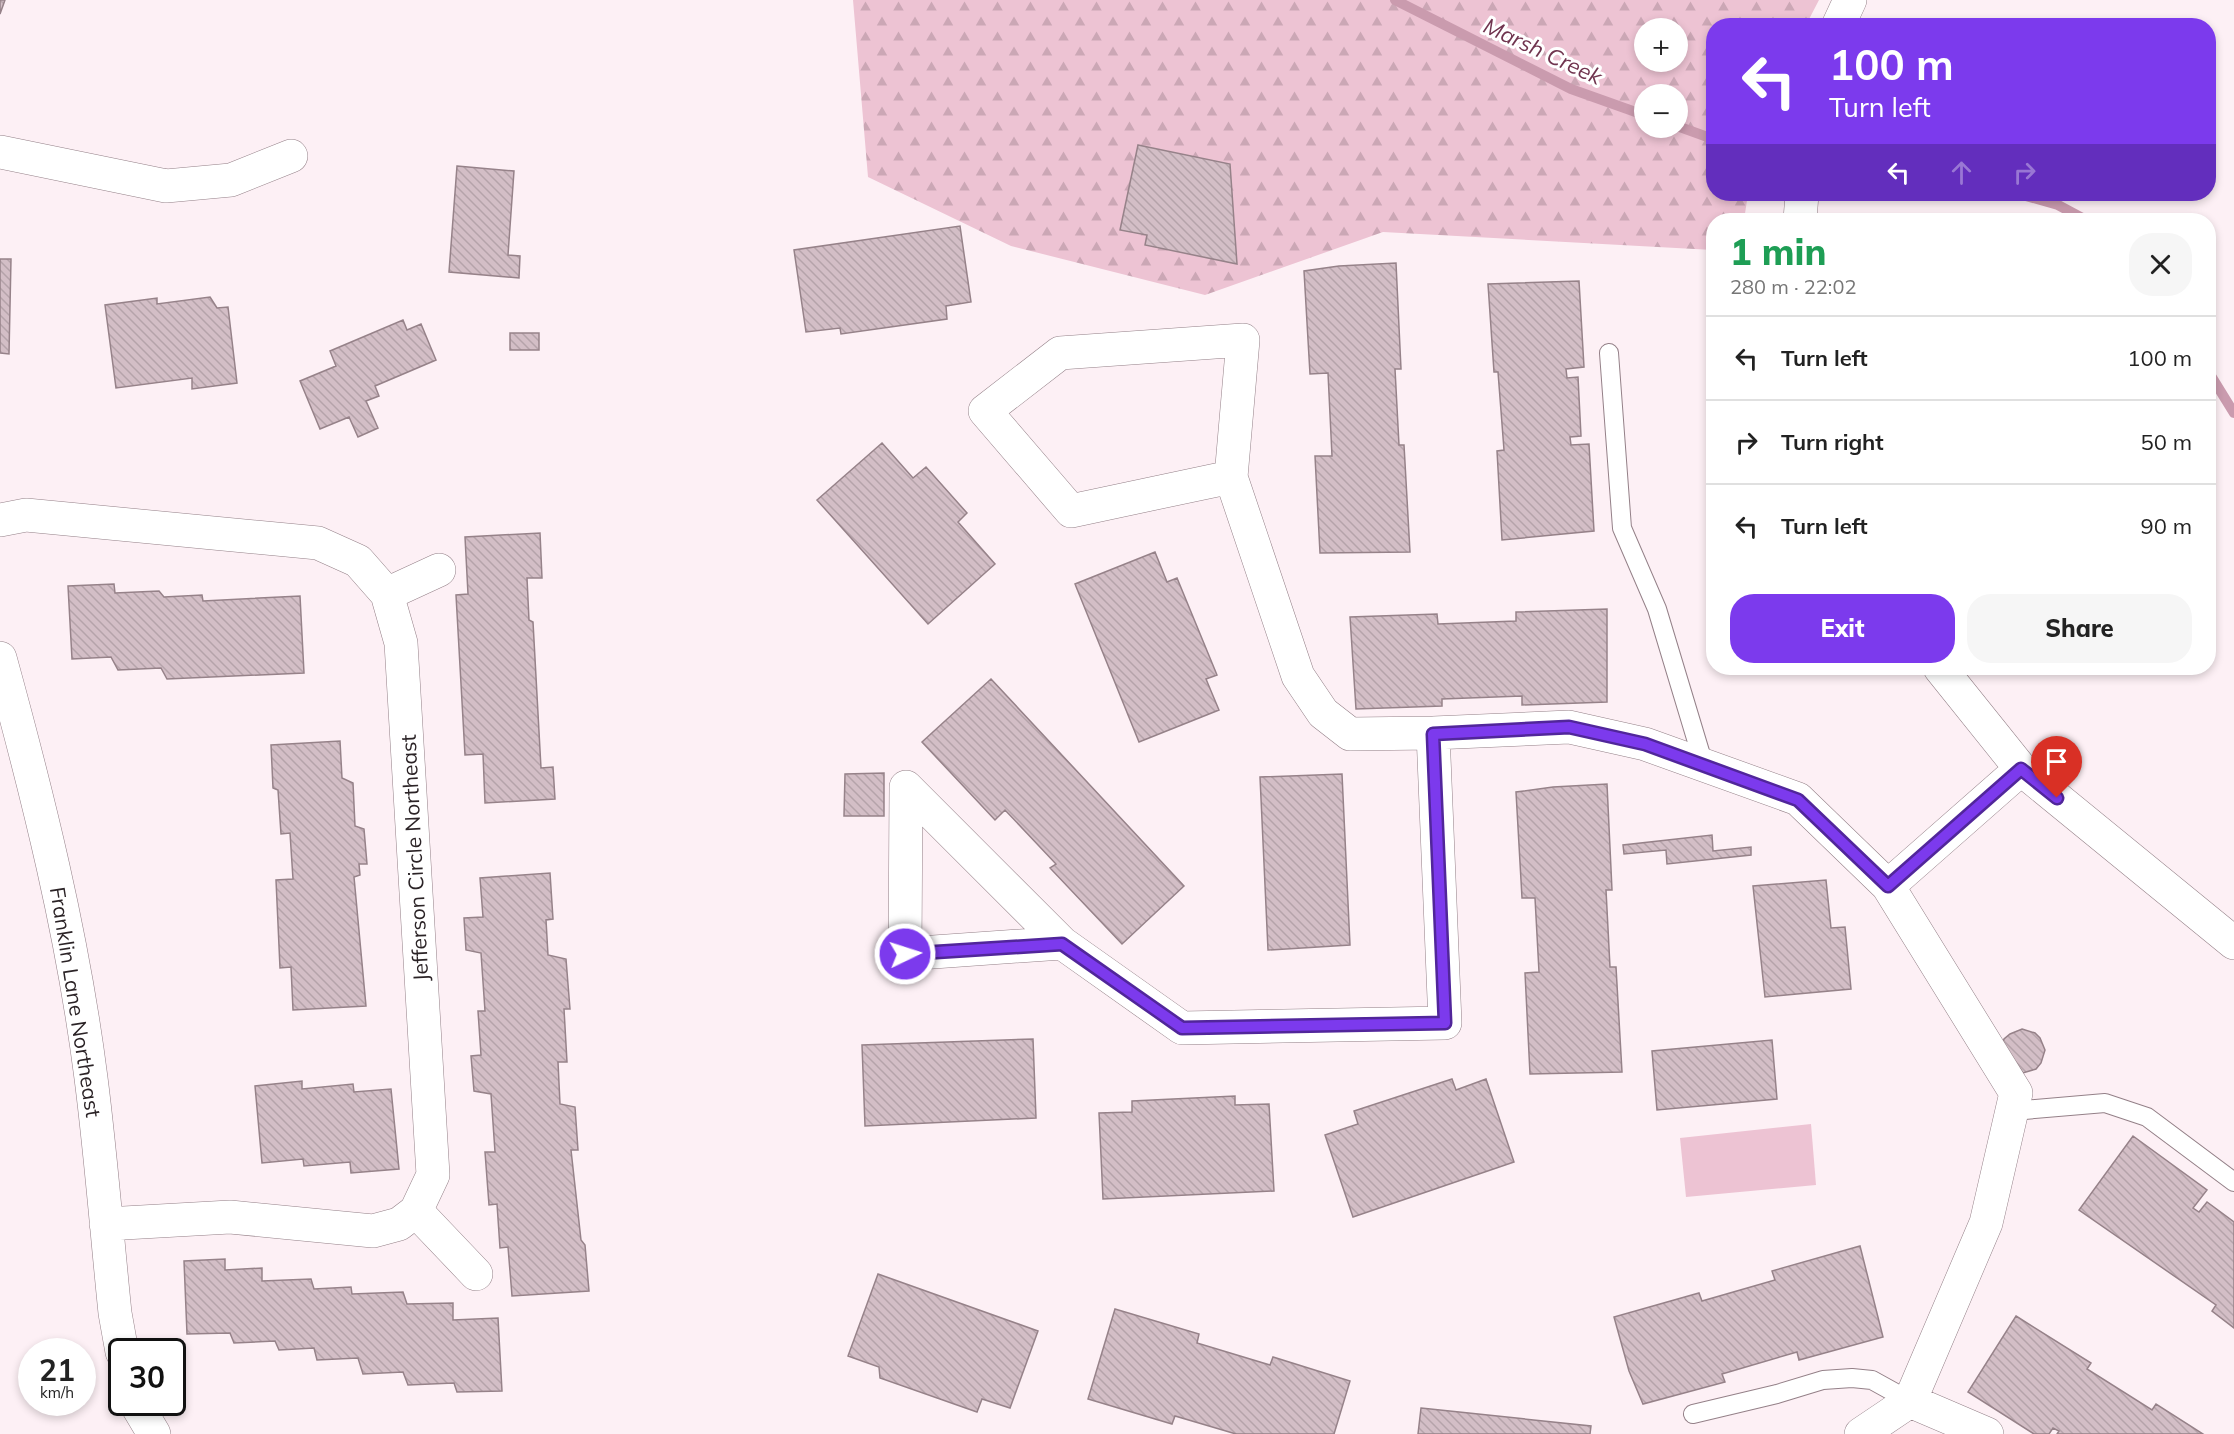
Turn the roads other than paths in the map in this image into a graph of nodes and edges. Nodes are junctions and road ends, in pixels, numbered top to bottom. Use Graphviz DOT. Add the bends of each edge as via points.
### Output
graph roads {
  1 [pos="1850,0"];
  2 [pos="1842,18"];
  3 [pos="0,152"];
  4 [pos="291,156"];
  5 [pos="1609,353"];
  6 [pos="1231,477"];
  7 [pos="0,520"];
  8 [pos="439,570"];
  9 [pos="387,594"];
  10 [pos="0,658"];
  11 [pos="1946,675"];
  12 [pos="1433,734"];
  13 [pos="1704,765"];
  14 [pos="2021,769"];
  15 [pos="1888,886"];
  16 [pos="2234,943"];
  17 [pos="1062,944"];
  18 [pos="2012,1111"];
  19 [pos="2234,1182"];
  20 [pos="416,1211"];
  21 [pos="106,1224"];
  22 [pos="476,1274"];
  23 [pos="119,1338"];
  24 [pos="1910,1401"];
  25 [pos="1693,1414"];
  26 [pos="132,1416"];
  27 [pos="142,1416"];
  28 [pos="130,1434"];
  29 [pos="154,1434"];
  30 [pos="1862,1434"];
  31 [pos="1987,1434"];
  1 -- 2 [label="street"];
  3 -- 4 [label="street" via="166,186 231,180"];
  5 -- 13 [label="lane" via="1622,528 1658,609"];
  6 -- 6 [label="street" via="1071,511 985,411 1060,352 1243,340"];
  6 -- 12 [label="street" via="1298,676 1323,713 1350,734"];
  7 -- 9 [label="street, Jefferson Circle Northeast" via="26,515 318,543 358,561"];
  8 -- 9 [label="street"];
  9 -- 20 [label="street, Jefferson Circle Northeast" via="401,643 433,1175"];
  10 -- 21 [label="street, Franklin Lane Northeast" via="63,909 91,1077"];
  11 -- 14 [label="street"];
  12 -- 13 [label="street" via="1569,727 1645,744"];
  12 -- 17 [label="street" via="1445,1023 1182,1028"];
  13 -- 15 [label="street" via="1798,800"];
  14 -- 15 [label="street"];
  14 -- 16 [label="street"];
  15 -- 18 [label="street" via="2016,1093"];
  17 -- 17 [label="street" via="905,954 906,787 996,878"];
  18 -- 19 [label="lane" via="2104,1103 2147,1117"];
  18 -- 24 [label="street" via="1986,1223"];
  20 -- 21 [label="street" via="399,1224 373,1231 230,1217"];
  20 -- 22 [label="street"];
  21 -- 23 [label="street, Franklin Lane Northeast"];
  24 -- 25 [label="lane" via="1872,1380 1852,1378 1823,1380"];
  24 -- 30 [label="street"];
  24 -- 31 [label="street"];
  26 -- 28 [label="street"];
  27 -- 29 [label="street"];
}
